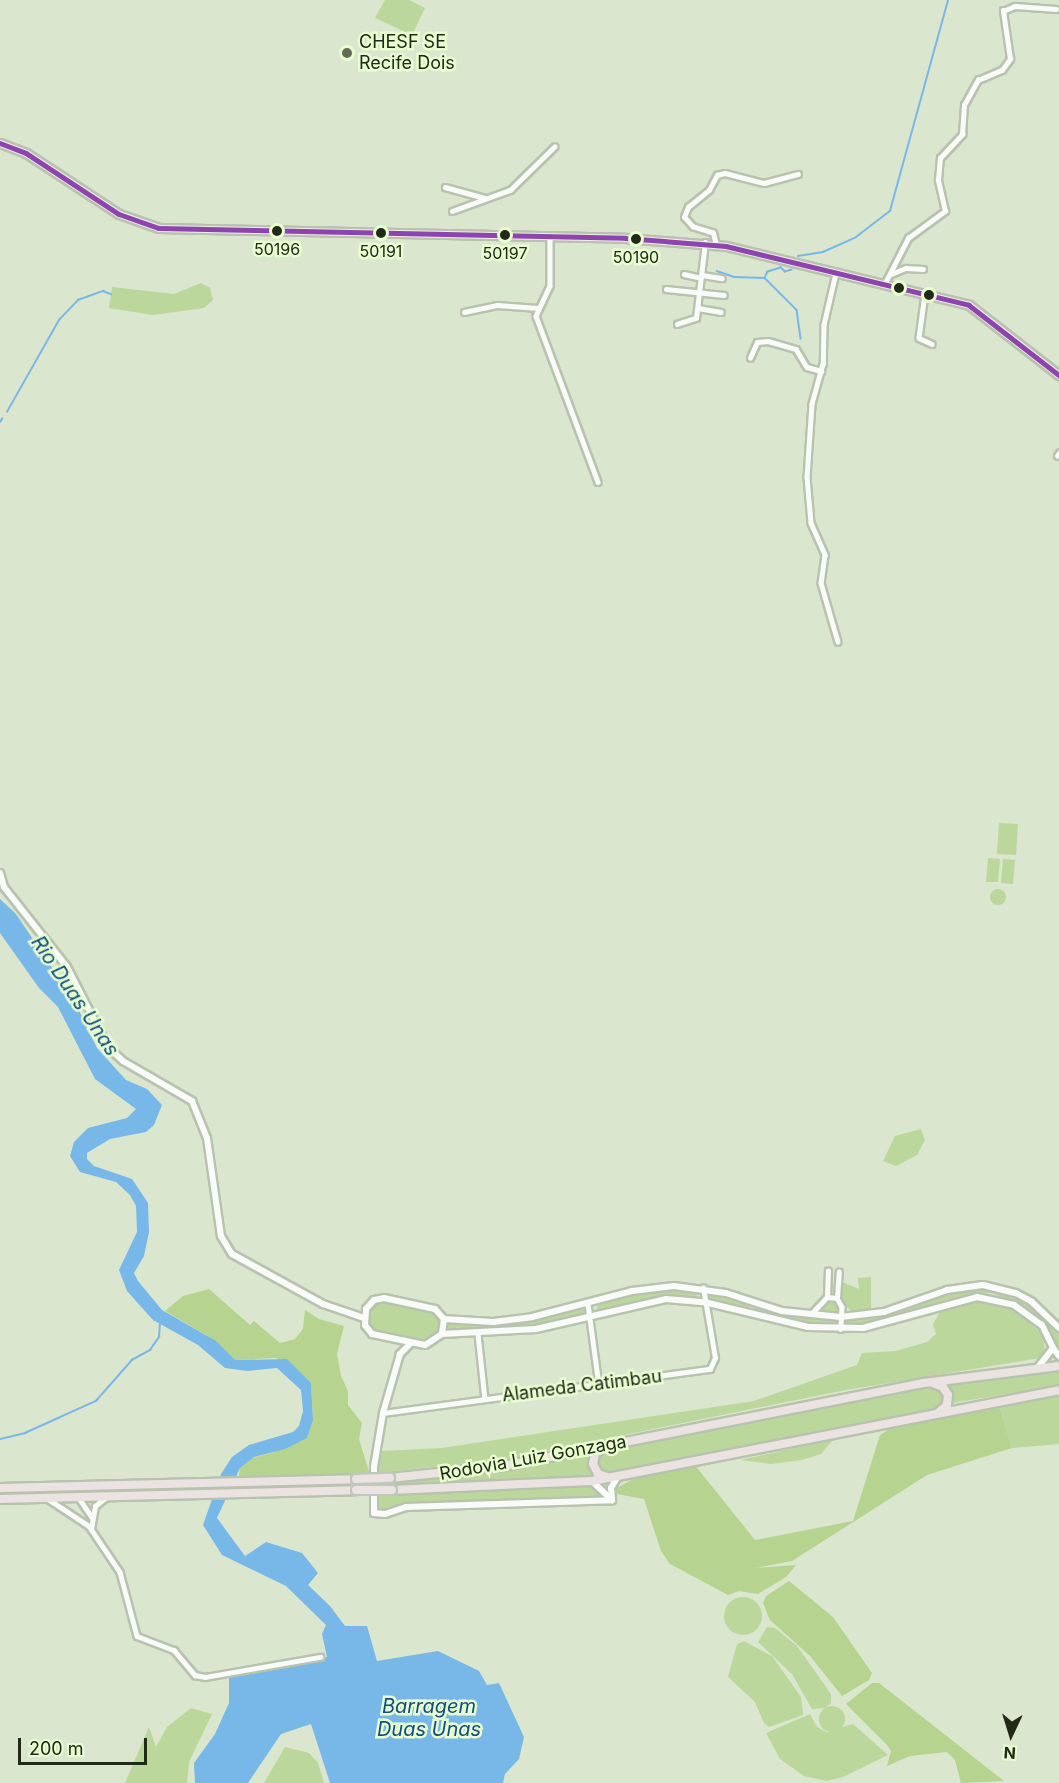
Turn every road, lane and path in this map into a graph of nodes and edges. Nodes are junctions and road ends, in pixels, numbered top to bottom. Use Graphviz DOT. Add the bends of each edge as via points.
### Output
graph roads {
  1 [pos="1056,9"];
  2 [pos="0,143"];
  3 [pos="554,147"];
  4 [pos="798,174"];
  5 [pos="445,187"];
  6 [pos="485,198"];
  7 [pos="452,211"];
  8 [pos="550,237"];
  9 [pos="705,243"];
  10 [pos="716,244"];
  11 [pos="923,269"];
  12 [pos="836,273"];
  13 [pos="684,274"];
  14 [pos="890,274"];
  15 [pos="702,276"];
  16 [pos="722,278"];
  17 [pos="885,283"];
  18 [pos="666,289"];
  19 [pos="700,292"];
  20 [pos="925,292"];
  21 [pos="724,295"];
  22 [pos="537,308"];
  23 [pos="698,308"];
  24 [pos="464,312"];
  25 [pos="721,312"];
  26 [pos="677,324"];
  27 [pos="932,344"];
  28 [pos="750,358"];
  29 [pos="821,371"];
  30 [pos="1059,375"];
  31 [pos="598,482"];
  32 [pos="838,642"];
  33 [pos="0,873"];
  34 [pos="703,1288"];
  35 [pos="827,1297"];
  36 [pos="837,1298"];
  37 [pos="704,1302"];
  38 [pos="754,1303"];
  39 [pos="588,1304"];
  40 [pos="842,1307"];
  41 [pos="884,1312"];
  42 [pos="750,1314"];
  43 [pos="809,1315"];
  44 [pos="862,1315"];
  45 [pos="591,1317"];
  46 [pos="842,1317"];
  47 [pos="364,1318"];
  48 [pos="444,1319"];
  49 [pos="885,1324"];
  50 [pos="1059,1328"];
  51 [pos="841,1329"];
  52 [pos="442,1334"];
  53 [pos="478,1334"];
  54 [pos="392,1340"];
  55 [pos="411,1343"];
  56 [pos="1053,1348"];
  57 [pos="400,1354"];
  58 [pos="1059,1356"];
  59 [pos="1059,1366"];
  60 [pos="1038,1367"];
  61 [pos="924,1383"];
  62 [pos="599,1385"];
  63 [pos="1059,1390"];
  64 [pos="485,1399"];
  65 [pos="383,1413"];
  66 [pos="929,1415"];
  67 [pos="607,1446"];
  68 [pos="615,1476"];
  69 [pos="592,1481"];
  70 [pos="255,1487"];
  71 [pos="0,1488"];
  72 [pos="109,1496"];
  73 [pos="77,1497"];
  74 [pos="0,1498"];
  75 [pos="46,1498"];
  76 [pos="612,1500"];
  77 [pos="92,1516"];
  78 [pos="86,1524"];
  79 [pos="91,1529"];
  80 [pos="320,1657"];
  1 -- 14 [label="street" via="1015,6 1003,11 1008,66 982,76 966,99 962,134 938,166 945,211 908,237"];
  2 -- 8 [label="main road" via="26,153 119,214 159,228"];
  3 -- 6 [label="street" via="510,190"];
  4 -- 10 [label="street" via="764,183 725,173 717,175 709,190 688,207 684,217 691,226 713,233"];
  5 -- 6 [label="street"];
  6 -- 7 [label="street"];
  8 -- 9 [label="main road"];
  8 -- 22 [label="street" via="550,286"];
  9 -- 10 [label="main road"];
  9 -- 15 [label="street"];
  10 -- 12 [label="main road"];
  11 -- 14 [label="street" via="906,268"];
  12 -- 17 [label="main road"];
  12 -- 29 [label="street" via="824,325"];
  13 -- 15 [label="street"];
  14 -- 17 [label="street"];
  15 -- 16 [label="street"];
  15 -- 19 [label="street"];
  17 -- 20 [label="main road"];
  18 -- 19 [label="street"];
  19 -- 21 [label="street"];
  19 -- 23 [label="street"];
  20 -- 27 [label="street" via="919,338"];
  20 -- 30 [label="main road" via="969,304"];
  22 -- 24 [label="street" via="497,305"];
  22 -- 31 [label="street" via="537,321 568,410"];
  23 -- 25 [label="street"];
  23 -- 26 [label="street" via="693,322"];
  28 -- 29 [label="street" via="755,344 763,340 796,349 807,367"];
  29 -- 32 [label="street" via="812,404 807,477 811,523 825,555 821,583"];
  33 -- 47 [label="main road" via="4,887 68,967 108,1047 123,1061 192,1101 207,1138 221,1236 232,1254 323,1304"];
  34 -- 37 [label="street"];
  34 -- 38 [label="main road"];
  34 -- 39 [label="main road" via="647,1288"];
  35 -- 36 [label="street"];
  35 -- 36 [label="street" via="828,1274 838,1275"];
  35 -- 43 [label="street"];
  36 -- 40 [label="street"];
  37 -- 42 [label="main road"];
  37 -- 45 [label="main road" via="647,1301"];
  37 -- 62 [label="street, Alameda Catimbau" via="714,1366"];
  38 -- 42 [label="street"];
  38 -- 43 [label="main road"];
  39 -- 45 [label="street"];
  39 -- 48 [label="main road" via="505,1321"];
  40 -- 44 [label="street"];
  40 -- 46 [label="street"];
  41 -- 44 [label="main road"];
  41 -- 49 [label="street"];
  41 -- 50 [label="main road" via="947,1290 983,1285 1016,1293 1032,1302"];
  42 -- 51 [label="main road" via="808,1327"];
  43 -- 46 [label="main road"];
  44 -- 46 [label="main road"];
  45 -- 53 [label="main road" via="536,1329"];
  45 -- 62 [label="street"];
  46 -- 51 [label="street"];
  47 -- 48 [label="main road" via="371,1302 384,1298 431,1306"];
  47 -- 54 [label="main road" via="372,1334"];
  48 -- 52 [label="main road"];
  49 -- 51 [label="main road"];
  49 -- 56 [label="main road" via="963,1298 990,1298 1030,1314 1048,1333"];
  52 -- 53 [label="main road"];
  52 -- 55 [label="main road" via="429,1344"];
  53 -- 64 [label="street"];
  54 -- 55 [label="main road"];
  54 -- 57 [label="main road"];
  55 -- 57 [label="main road"];
  56 -- 58 [label="main road"];
  56 -- 60 [label="main road"];
  57 -- 65 [label="main road"];
  59 -- 60 [label="highway, Rodovia Luiz Gonzaga"];
  60 -- 61 [label="highway, Rodovia Luiz Gonzaga"];
  61 -- 66 [label="highway" via="939,1384 948,1395 945,1409"];
  61 -- 67 [label="highway, Rodovia Luiz Gonzaga"];
  62 -- 64 [label="street, Alameda Catimbau"];
  63 -- 66 [label="highway, Rodovia Luiz Gonzaga"];
  64 -- 65 [label="street, Alameda Catimbau"];
  65 -- 76 [label="main road" via="374,1467 372,1510 378,1514 406,1507"];
  66 -- 68 [label="highway, Rodovia Luiz Gonzaga"];
  67 -- 68 [label="highway" via="595,1453 592,1464 598,1474"];
  67 -- 70 [label="highway, Rodovia Luiz Gonzaga, bridge" via="472,1471"];
  68 -- 69 [label="highway, Rodovia Luiz Gonzaga"];
  68 -- 76 [label="main road"];
  69 -- 70 [label="highway, Rodovia Luiz Gonzaga, bridge" via="392,1490"];
  69 -- 76 [label="main road" via="604,1487"];
  70 -- 71 [label="highway, Rodovia Luiz Gonzaga" via="206,1483"];
  70 -- 72 [label="highway, Rodovia Luiz Gonzaga" via="206,1494"];
  72 -- 73 [label="highway, Rodovia Luiz Gonzaga"];
  72 -- 77 [label="street" via="96,1506"];
  73 -- 75 [label="highway, Rodovia Luiz Gonzaga"];
  73 -- 77 [label="street"];
  74 -- 75 [label="highway, Rodovia Luiz Gonzaga"];
  75 -- 78 [label="street"];
  77 -- 78 [label="street"];
  77 -- 79 [label="street"];
  78 -- 79 [label="street"];
  79 -- 80 [label="street" via="124,1580 137,1636 174,1650 195,1675 205,1677"];
}
